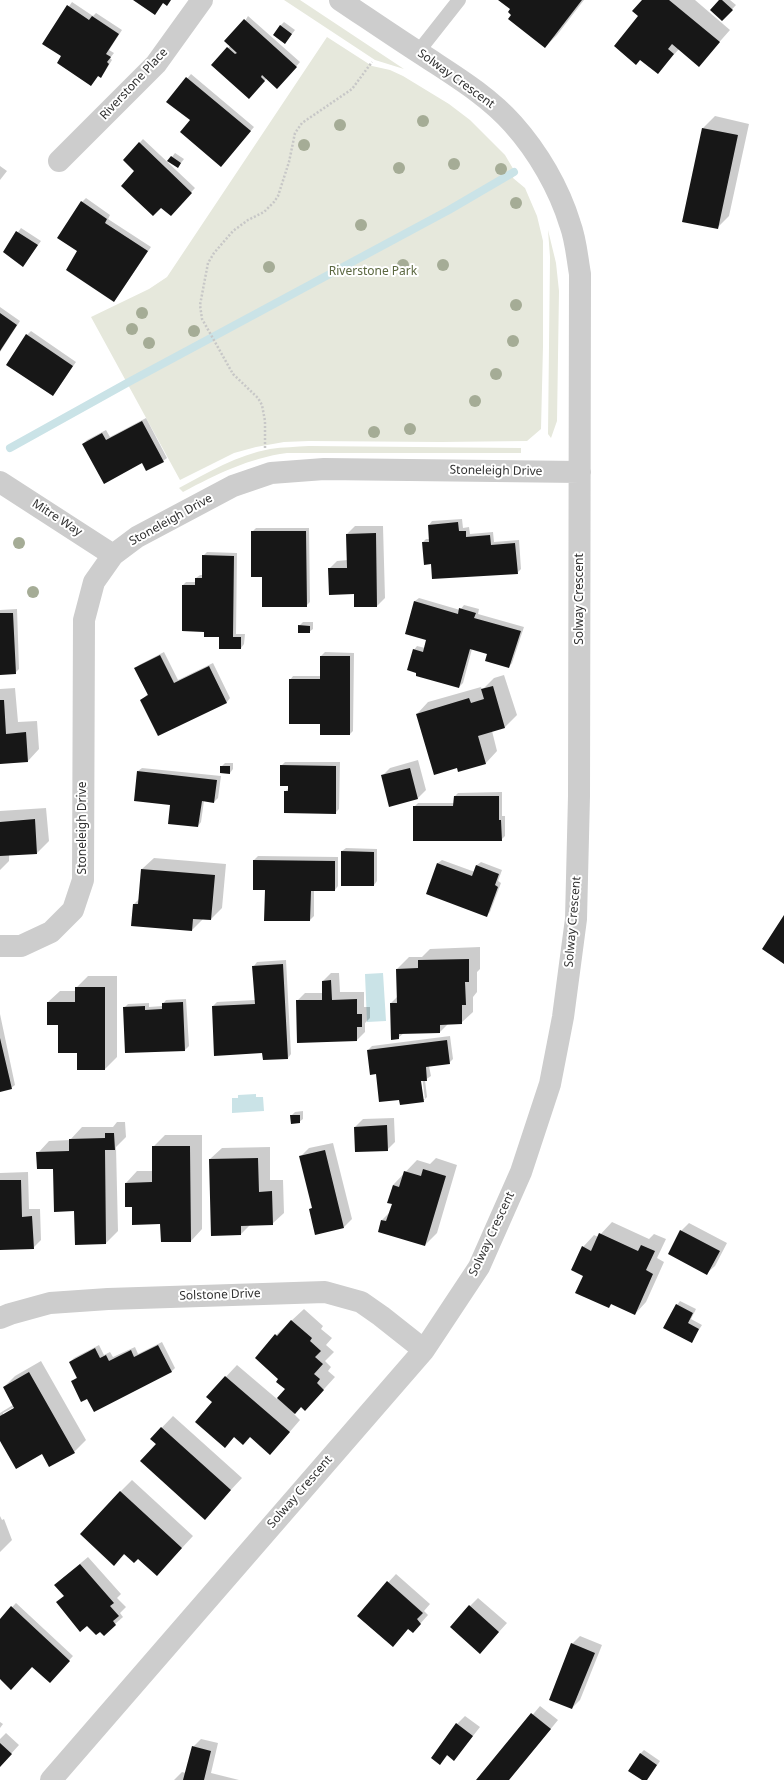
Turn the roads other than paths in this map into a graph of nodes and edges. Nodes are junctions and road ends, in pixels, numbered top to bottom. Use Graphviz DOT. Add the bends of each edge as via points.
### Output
graph roads {
  1 [pos="202,0"];
  2 [pos="340,0"];
  3 [pos="459,0"];
  4 [pos="418,52"];
  5 [pos="59,161"];
  6 [pos="580,472"];
  7 [pos="0,482"];
  8 [pos="113,555"];
  9 [pos="0,946"];
  10 [pos="0,1318"];
  11 [pos="424,1350"];
  12 [pos="51,1780"];
  1 -- 5 [label="street, Riverstone Place" via="156,64"];
  2 -- 4 [label="street, Solway Crescent"];
  3 -- 4 [label="lane"];
  4 -- 6 [label="street, Solway Crescent" via="468,85 512,123 546,172 570,223 580,274"];
  6 -- 8 [label="street, Stoneleigh Drive" via="324,469 271,474 233,486 137,537"];
  6 -- 11 [label="street, Solway Crescent" via="576,919 563,1017 550,1084 521,1172 480,1267"];
  7 -- 8 [label="street, Mitre Way"];
  8 -- 9 [label="street, Stoneleigh Drive" via="94,582 84,620 83,880 73,910 51,932 21,946"];
  10 -- 11 [label="street, Solstone Drive" via="50,1303 325,1292 361,1302"];
  11 -- 12 [label="street, Solway Crescent"];
}
